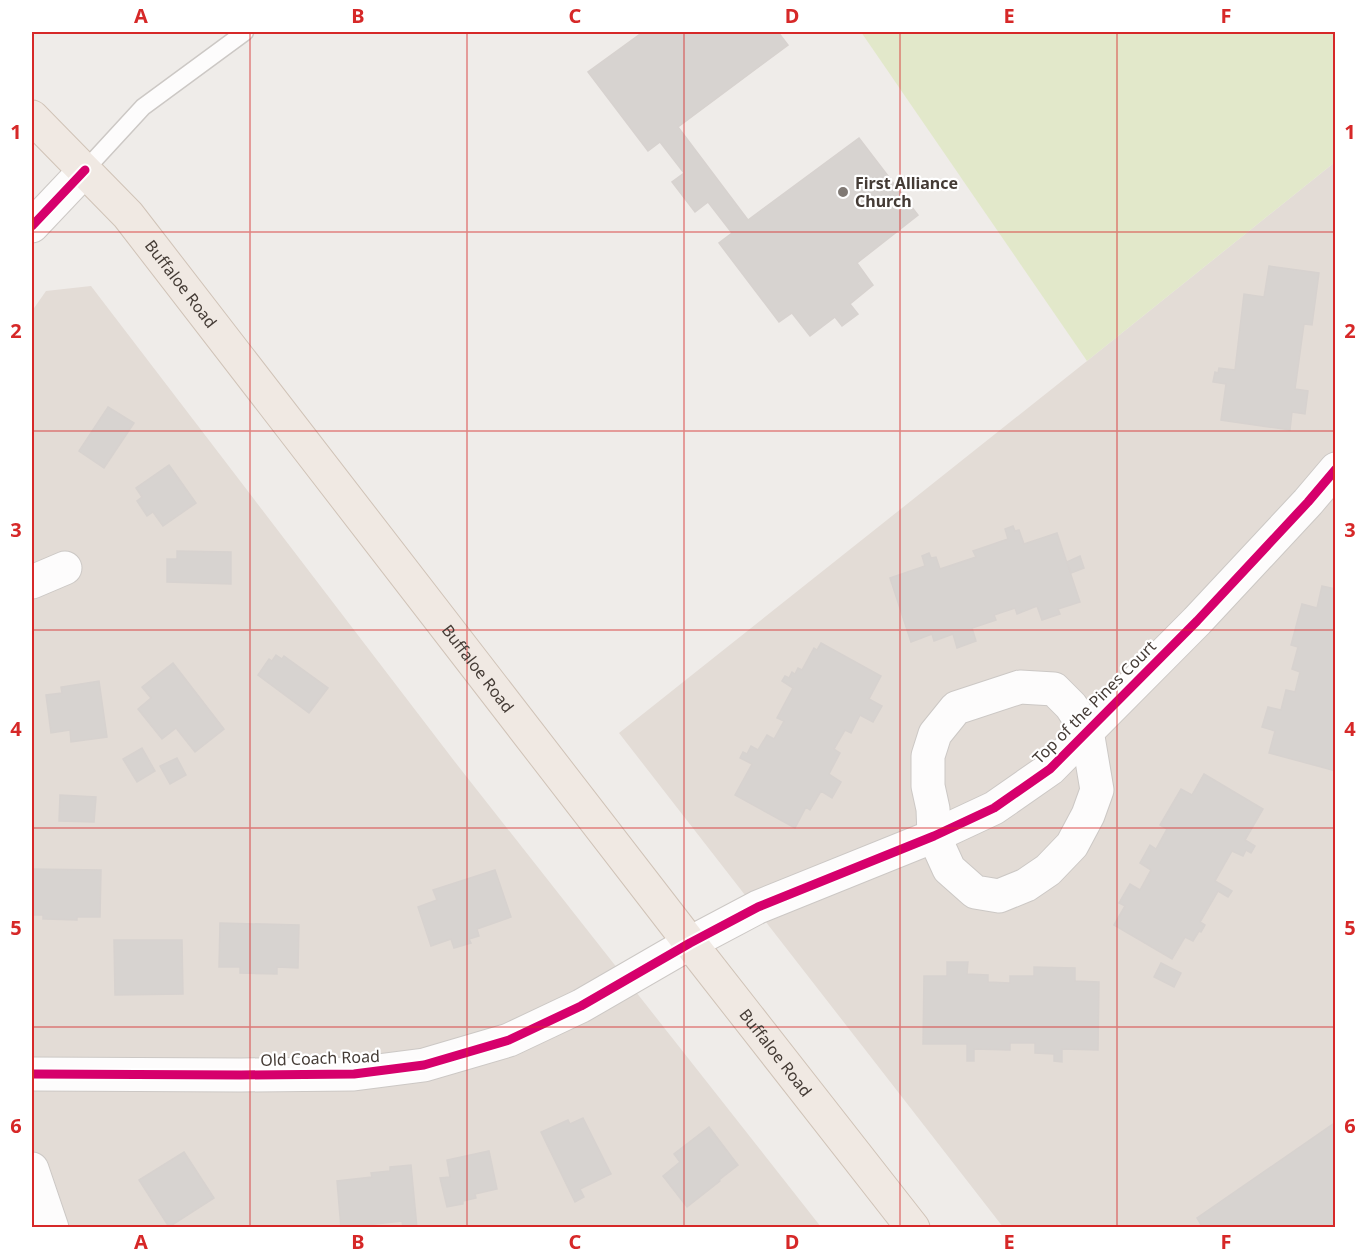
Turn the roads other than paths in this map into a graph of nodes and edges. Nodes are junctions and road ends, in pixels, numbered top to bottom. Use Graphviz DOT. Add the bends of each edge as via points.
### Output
graph roads {
  1 [pos="245,32"];
  2 [pos="32,117"];
  3 [pos="85,170"];
  4 [pos="32,226"];
  5 [pos="1335,469"];
  6 [pos="65,568"];
  7 [pos="32,582"];
  8 [pos="1087,730"];
  9 [pos="934,836"];
  10 [pos="721,927"];
  11 [pos="690,943"];
  12 [pos="32,1074"];
  13 [pos="32,1169"];
  14 [pos="52,1227"];
  15 [pos="913,1227"];
  1 -- 3 [label="lane" via="143,107"];
  2 -- 3 [label="main road, Buffaloe Road"];
  3 -- 4 [label="street"];
  3 -- 11 [label="main road, Buffaloe Road" via="128,215"];
  5 -- 8 [label="street, Top of the Pines Court" via="1197,621"];
  6 -- 7 [label="street"];
  8 -- 9 [label="street, Top of the Pines Court" via="1050,769 994,808"];
  8 -- 9 [label="street, Top of the Pines Court" via="1054,689 1020,687 956,708 935,734 928,756"];
  8 -- 9 [label="street, Top of the Pines Court" via="1097,790 1072,845 1048,870 999,897 975,892 949,869"];
  9 -- 10 [label="street, Top of the Pines Court"];
  10 -- 11 [label="street, Old Coach Road"];
  11 -- 12 [label="street, Old Coach Road" via="581,1006 508,1040 424,1065 354,1074"];
  11 -- 15 [label="main road, Buffaloe Road"];
  13 -- 14 [label="street"];
}
